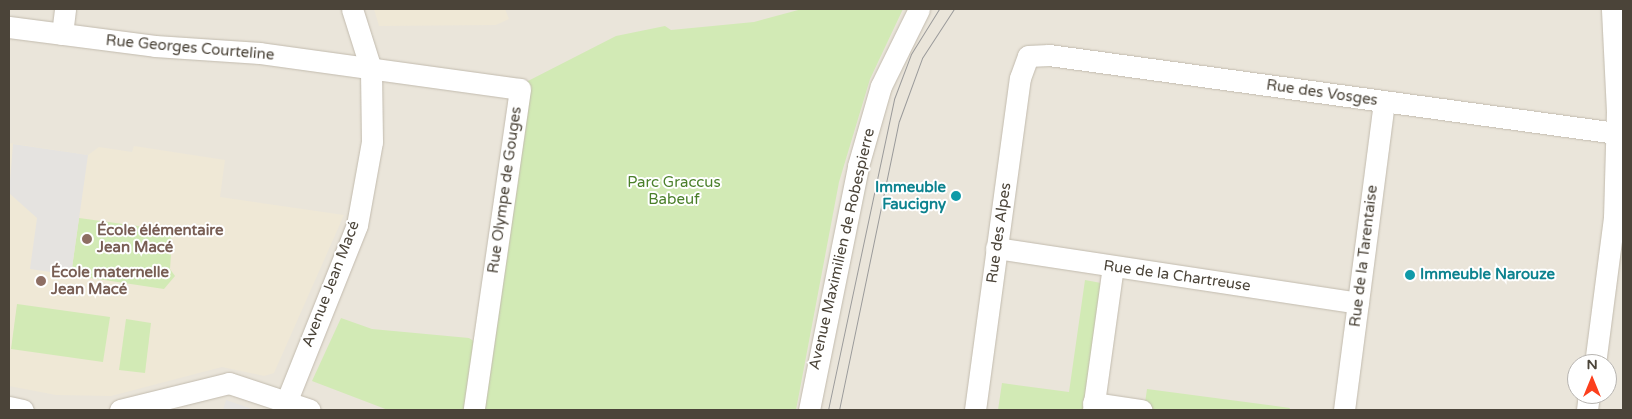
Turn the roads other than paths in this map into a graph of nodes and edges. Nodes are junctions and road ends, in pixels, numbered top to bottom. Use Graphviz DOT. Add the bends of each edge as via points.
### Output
graph roads {
  1 [pos="65,9"];
  2 [pos="352,9"];
  3 [pos="919,9"];
  4 [pos="1612,9"];
  5 [pos="9,27"];
  6 [pos="62,34"];
  7 [pos="1028,56"];
  8 [pos="371,70"];
  9 [pos="1384,102"];
  10 [pos="1616,133"];
  11 [pos="996,248"];
  12 [pos="1113,266"];
  13 [pos="1358,303"];
  14 [pos="1596,354"];
  15 [pos="285,406"];
  16 [pos="9,407"];
  17 [pos="1093,407"];
  18 [pos="23,410"];
  19 [pos="120,410"];
  20 [pos="310,410"];
  21 [pos="474,410"];
  22 [pos="809,410"];
  23 [pos="975,410"];
  24 [pos="1141,410"];
  25 [pos="1344,410"];
  1 -- 6 [label="street"];
  2 -- 8 [label="street, Avenue Jean Macé"];
  3 -- 22 [label="street, Avenue Maximilien de Robespierre" via="880,86 858,166"];
  4 -- 10 [label="street"];
  5 -- 6 [label="street, Rue Georges Courteline"];
  6 -- 8 [label="street, Rue Georges Courteline" via="155,46 209,47"];
  7 -- 9 [label="street, Rue des Vosges" via="1050,55"];
  7 -- 11 [label="street, Rue des Alpes" via="1020,78"];
  8 -- 15 [label="street, Avenue Jean Macé" via="374,117 356,225"];
  8 -- 21 [label="street, Rue Olympe de Gouges" via="520,89"];
  9 -- 10 [label="street, Rue des Vosges"];
  9 -- 13 [label="street, Rue de la Tarentaise"];
  10 -- 14 [label="street" via="1608,288"];
  11 -- 12 [label="street, Rue de la Chartreuse"];
  11 -- 23 [label="street, Rue des Alpes"];
  12 -- 13 [label="street, Rue de la Chartreuse"];
  12 -- 17 [label="street"];
  13 -- 25 [label="street, Rue de la Tarentaise"];
  15 -- 19 [label="street" via="229,383"];
  15 -- 20 [label="street"];
  16 -- 18 [label="street"];
  17 -- 24 [label="street"];
}
